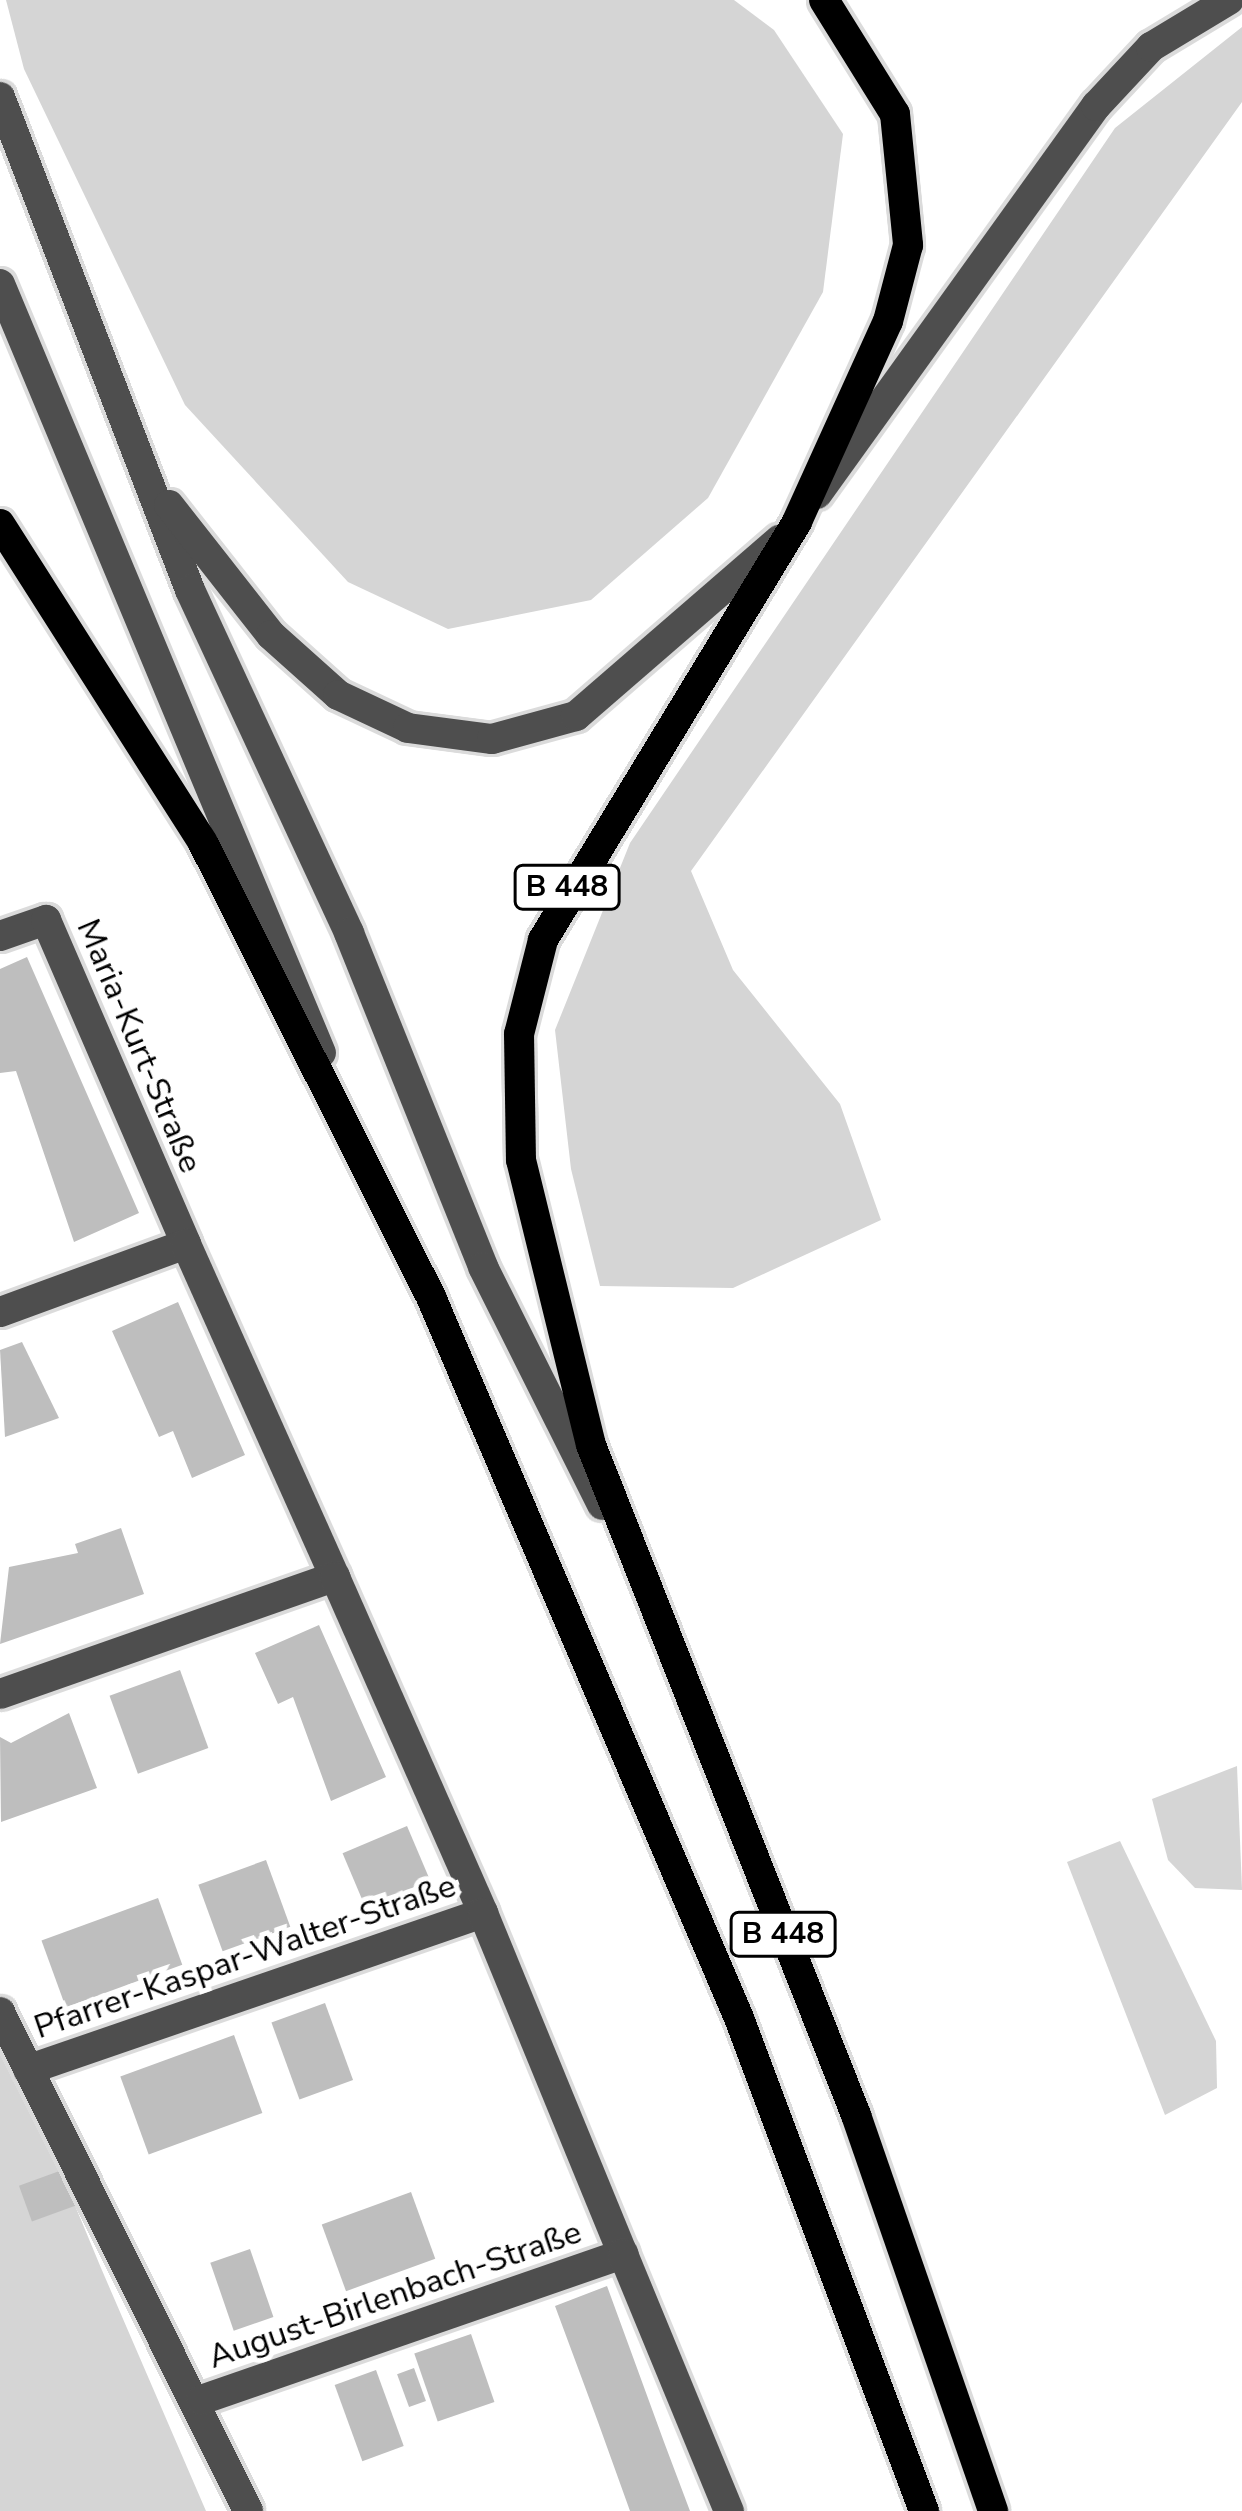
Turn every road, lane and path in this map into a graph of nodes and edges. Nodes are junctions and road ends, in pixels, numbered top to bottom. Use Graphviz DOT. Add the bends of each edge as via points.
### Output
graph roads {
  1 [pos="824,0"];
  2 [pos="1229,0"];
  3 [pos="0,98"];
  4 [pos="2,297"];
  5 [pos="127,440"];
  6 [pos="797,522"];
  7 [pos="0,524"];
  8 [pos="0,936"];
  9 [pos="340,1106"];
  10 [pos="186,1244"];
  11 [pos="0,1312"];
  12 [pos="335,1577"];
  13 [pos="645,1591"];
  14 [pos="0,1694"];
  15 [pos="483,1913"];
  16 [pos="0,2012"];
  17 [pos="28,2070"];
  18 [pos="623,2254"];
  19 [pos="201,2400"];
  20 [pos="248,2511"];
  21 [pos="729,2511"];
  22 [pos="924,2511"];
  23 [pos="992,2511"];
  1 -- 6 [label="main road, B 448" via="882,82 911,196 888,321"];
  2 -- 6 [label="street" via="1151,47 1096,106"];
  3 -- 5 [label="street"];
  4 -- 9 [label="street" via="266,906"];
  5 -- 6 [label="street" via="195,544 338,695 407,728 492,739 576,716 650,662"];
  5 -- 13 [label="street" via="483,1267"];
  6 -- 13 [label="main road, B 448" via="578,866 543,940 519,1034 521,1160 544,1283"];
  7 -- 9 [label="main road, B 448" via="203,843"];
  8 -- 10 [label="street, Maria-Kurt-Straße" via="46,920"];
  9 -- 22 [label="main road, B 448" via="730,1996"];
  10 -- 11 [label="street"];
  10 -- 12 [label="street, Maria-Kurt-Straße"];
  12 -- 14 [label="street"];
  12 -- 15 [label="street, Pfarrer-Kaspar-Walter-Straße"];
  13 -- 23 [label="main road, B 448" via="856,2115"];
  15 -- 17 [label="street, Pfarrer-Kaspar-Walter-Straße"];
  15 -- 18 [label="street"];
  16 -- 17 [label="street"];
  17 -- 19 [label="street"];
  18 -- 19 [label="street, August-Birlenbach-Straße"];
  18 -- 21 [label="street, August-Birlenbach-Straße"];
  19 -- 20 [label="street"];
}
